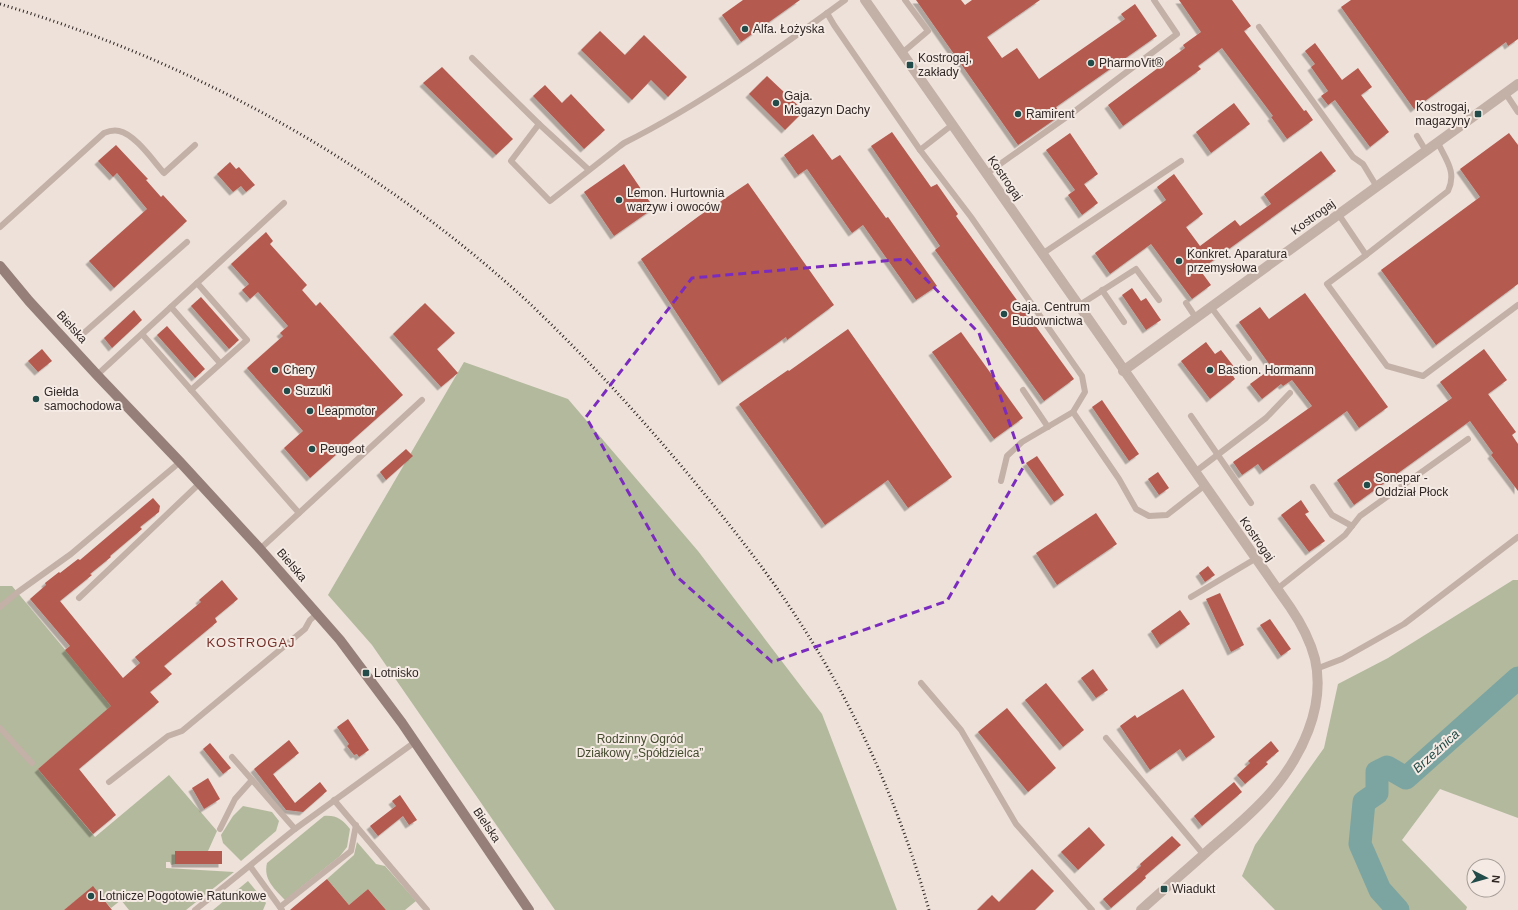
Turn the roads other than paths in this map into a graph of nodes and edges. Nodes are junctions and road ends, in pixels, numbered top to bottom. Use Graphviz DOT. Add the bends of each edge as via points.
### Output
graph roads {
  1 [pos="845,0"];
  2 [pos="865,0"];
  3 [pos="905,0"];
  4 [pos="1154,0"];
  5 [pos="827,13"];
  6 [pos="1259,27"];
  7 [pos="902,53"];
  8 [pos="472,58"];
  9 [pos="1518,84"];
  10 [pos="1506,94"];
  11 [pos="1518,112"];
  12 [pos="539,124"];
  13 [pos="952,125"];
  14 [pos="1417,136"];
  15 [pos="1438,143"];
  16 [pos="195,145"];
  17 [pos="920,150"];
  18 [pos="1426,151"];
  19 [pos="1181,161"];
  20 [pos="589,170"];
  21 [pos="986,174"];
  22 [pos="1377,187"];
  23 [pos="284,202"];
  24 [pos="1339,215"];
  25 [pos="0,228"];
  26 [pos="187,242"];
  27 [pos="1042,254"];
  28 [pos="1366,255"];
  29 [pos="0,266"];
  30 [pos="197,283"];
  31 [pos="1102,290"];
  32 [pos="1159,300"];
  33 [pos="1186,303"];
  34 [pos="1078,306"];
  35 [pos="1518,306"];
  36 [pos="172,307"];
  37 [pos="1211,307"];
  38 [pos="1196,318"];
  39 [pos="1124,322"];
  40 [pos="85,332"];
  41 [pos="142,334"];
  42 [pos="1249,358"];
  43 [pos="220,363"];
  44 [pos="1123,371"];
  45 [pos="97,375"];
  46 [pos="191,390"];
  47 [pos="1023,390"];
  48 [pos="1290,393"];
  49 [pos="422,400"];
  50 [pos="1073,412"];
  51 [pos="1191,416"];
  52 [pos="1048,427"];
  53 [pos="1468,439"];
  54 [pos="1218,455"];
  55 [pos="180,462"];
  56 [pos="1194,472"];
  57 [pos="1001,482"];
  58 [pos="200,483"];
  59 [pos="1204,486"];
  60 [pos="1313,487"];
  61 [pos="1251,503"];
  62 [pos="299,513"];
  63 [pos="1352,526"];
  64 [pos="1518,537"];
  65 [pos="260,549"];
  66 [pos="1255,559"];
  67 [pos="1277,589"];
  68 [pos="1191,597"];
  69 [pos="79,598"];
  70 [pos="0,607"];
  71 [pos="317,614"];
  72 [pos="1316,669"];
  73 [pos="921,683"];
  74 [pos="0,728"];
  75 [pos="1106,738"];
  76 [pos="415,742"];
  77 [pos="232,757"];
  78 [pos="32,763"];
  79 [pos="252,780"];
  80 [pos="109,782"];
  81 [pos="334,800"];
  82 [pos="356,825"];
  83 [pos="220,829"];
  84 [pos="295,829"];
  85 [pos="1204,855"];
  86 [pos="250,866"];
  87 [pos="281,909"];
  88 [pos="195,910"];
  89 [pos="427,910"];
  90 [pos="529,910"];
  91 [pos="1092,910"];
  92 [pos="1140,910"];
  1 -- 5 [label="lane"];
  2 -- 7 [label="street, Kostrogaj"];
  3 -- 7 [label="lane" via="928,30"];
  4 -- 21 [label="lane" via="1177,34"];
  5 -- 17 [label="lane"];
  5 -- 20 [label="lane" via="738,76 661,125 624,143"];
  6 -- 22 [label="lane" via="1353,157 1363,164"];
  7 -- 13 [label="street, Kostrogaj"];
  8 -- 12 [label="lane"];
  9 -- 10 [label="street, Kostrogaj"];
  10 -- 11 [label="lane"];
  10 -- 15 [label="street, Kostrogaj"];
  12 -- 20 [label="lane"];
  12 -- 20 [label="lane" via="511,161 550,201"];
  13 -- 17 [label="lane"];
  13 -- 21 [label="street, Kostrogaj"];
  14 -- 18 [label="lane"];
  15 -- 18 [label="street, Kostrogaj"];
  15 -- 28 [label="lane" via="1452,172 1452,183 1448,191"];
  16 -- 25 [label="lane" via="164,173 128,135 120,131 104,133"];
  17 -- 50 [label="lane" via="971,217 1082,376 1085,392"];
  18 -- 22 [label="street, Kostrogaj"];
  19 -- 27 [label="lane"];
  21 -- 27 [label="street, Kostrogaj"];
  22 -- 24 [label="street, Kostrogaj"];
  23 -- 30 [label="lane"];
  24 -- 28 [label="lane"];
  24 -- 37 [label="street, Kostrogaj"];
  26 -- 40 [label="lane"];
  27 -- 34 [label="street, Kostrogaj"];
  28 -- 35 [label="lane" via="1327,284 1387,366 1423,376"];
  29 -- 45 [label="main road, Bielska"];
  30 -- 36 [label="lane"];
  30 -- 43 [label="lane" via="247,340"];
  31 -- 32 [label="lane" via="1136,269"];
  31 -- 34 [label="lane"];
  31 -- 39 [label="lane"];
  33 -- 38 [label="lane"];
  34 -- 44 [label="street, Kostrogaj"];
  36 -- 41 [label="lane"];
  36 -- 43 [label="lane"];
  37 -- 38 [label="street, Kostrogaj"];
  37 -- 42 [label="lane"];
  38 -- 44 [label="street, Kostrogaj"];
  41 -- 45 [label="lane"];
  41 -- 46 [label="lane"];
  43 -- 46 [label="lane"];
  44 -- 56 [label="street, Kostrogaj"];
  45 -- 55 [label="main road, Bielska"];
  46 -- 62 [label="lane"];
  47 -- 52 [label="lane"];
  48 -- 54 [label="lane" via="1266,418"];
  49 -- 62 [label="lane"];
  50 -- 52 [label="lane"];
  50 -- 59 [label="lane" via="1119,479 1136,509 1149,516 1167,515"];
  51 -- 54 [label="lane"];
  52 -- 57 [label="lane" via="1022,442 1007,456"];
  53 -- 63 [label="lane" via="1360,516"];
  54 -- 56 [label="lane"];
  54 -- 61 [label="lane"];
  55 -- 58 [label="main road, Bielska"];
  55 -- 70 [label="lane" via="71,554"];
  56 -- 59 [label="street, Kostrogaj"];
  58 -- 65 [label="main road, Bielska"];
  58 -- 69 [label="lane"];
  59 -- 66 [label="street, Kostrogaj"];
  60 -- 63 [label="lane" via="1332,515"];
  62 -- 65 [label="lane"];
  63 -- 67 [label="lane" via="1345,535"];
  64 -- 72 [label="lane" via="1404,624 1342,659"];
  65 -- 71 [label="main road, Bielska"];
  66 -- 67 [label="street, Kostrogaj"];
  66 -- 68 [label="lane"];
  67 -- 72 [label="street, Kostrogaj" via="1303,628"];
  71 -- 76 [label="main road, Bielska" via="361,667"];
  71 -- 80 [label="lane" via="310,620 306,629 182,731 168,736"];
  72 -- 85 [label="street" via="1315,707 1296,756 1262,802"];
  73 -- 91 [label="lane" via="960,730 1016,824"];
  74 -- 78 [label="lane"];
  75 -- 85 [label="lane"];
  76 -- 81 [label="lane"];
  76 -- 90 [label="main road, Bielska"];
  77 -- 79 [label="lane"];
  79 -- 83 [label="lane" via="235,799"];
  79 -- 84 [label="lane"];
  81 -- 82 [label="lane"];
  81 -- 84 [label="lane"];
  82 -- 87 [label="lane" via="350,851"];
  82 -- 89 [label="lane"];
  84 -- 86 [label="lane"];
  85 -- 92 [label="street"];
  86 -- 87 [label="lane"];
  86 -- 88 [label="lane"];
}
